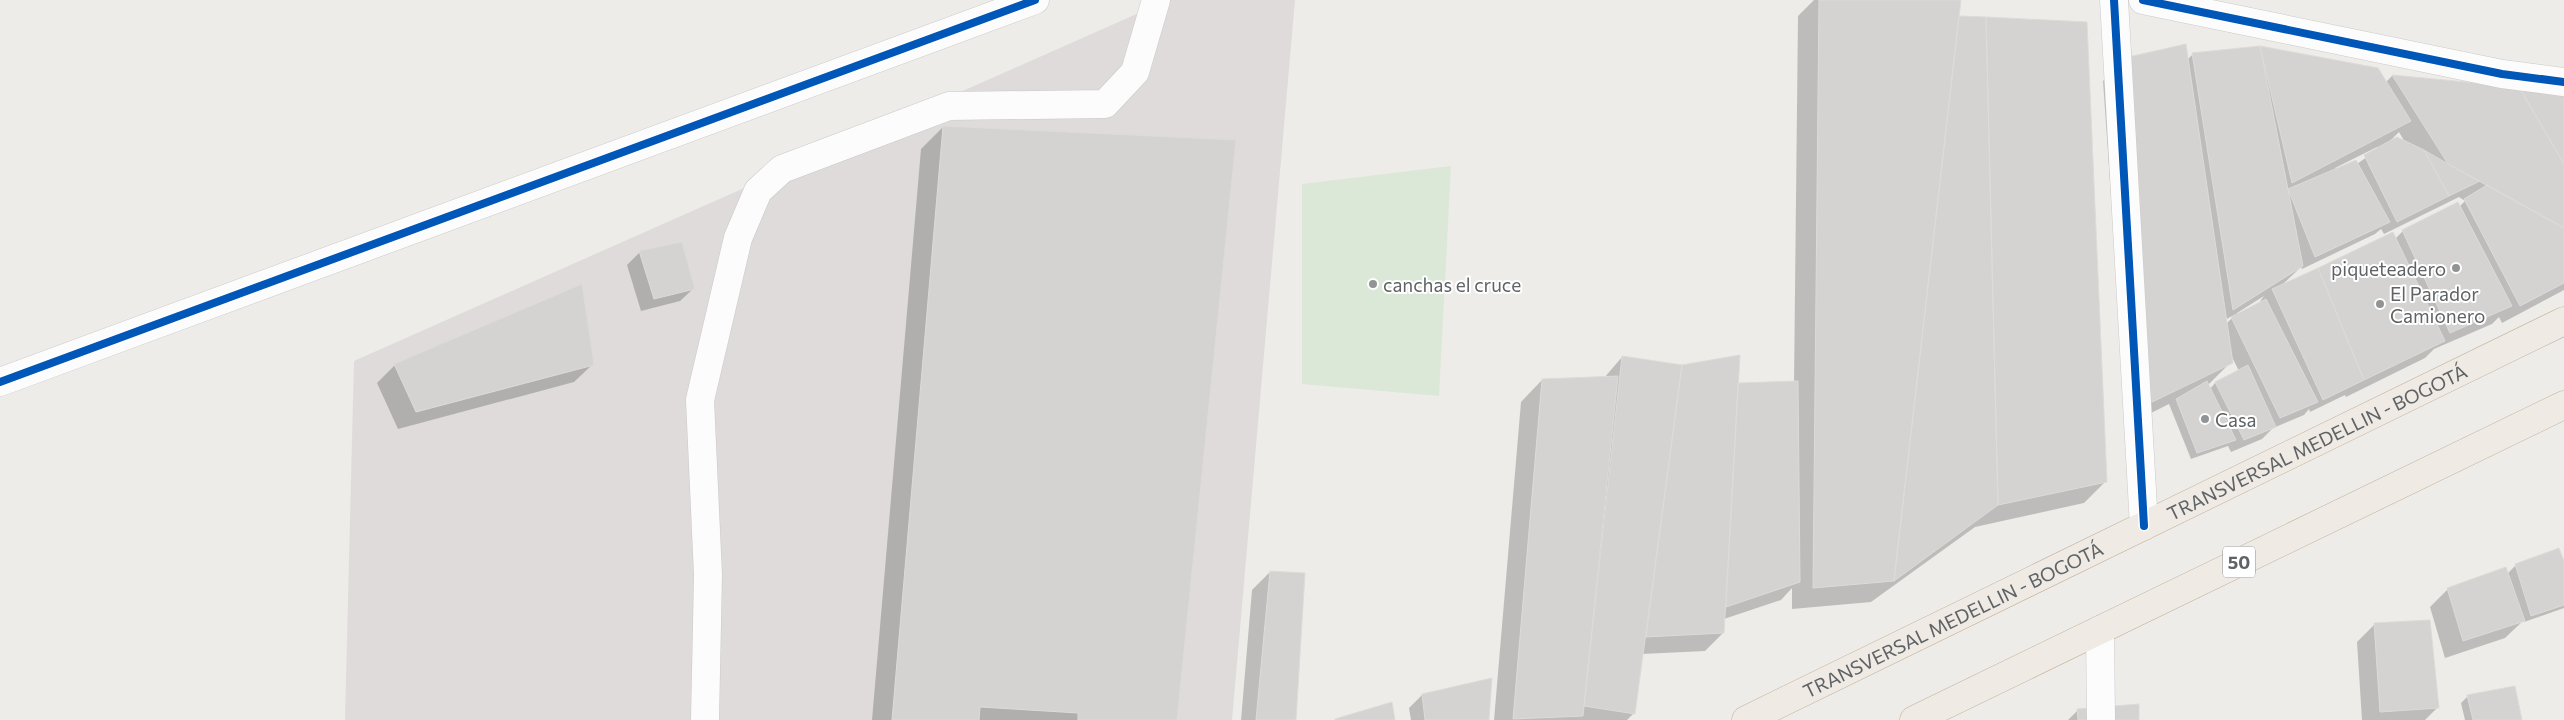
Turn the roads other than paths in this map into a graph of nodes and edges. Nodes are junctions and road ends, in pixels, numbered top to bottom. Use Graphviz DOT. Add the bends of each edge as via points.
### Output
graph roads {
  1 [pos="1035,0"];
  2 [pos="1156,0"];
  3 [pos="2114,0"];
  4 [pos="2143,0"];
  5 [pos="2564,82"];
  6 [pos="2564,321"];
  7 [pos="0,382"];
  8 [pos="2564,404"];
  9 [pos="2144,526"];
  10 [pos="2100,630"];
  11 [pos="705,720"];
  12 [pos="1746,720"];
  13 [pos="1914,720"];
  14 [pos="2101,720"];
  1 -- 7 [label="street"];
  2 -- 11 [label="street" via="1135,72 1105,104 949,106 782,168 758,191 738,238 700,400 708,575"];
  3 -- 9 [label="street"];
  4 -- 5 [label="street" via="2502,74"];
  6 -- 9 [label="highway, TRANSVERSAL MEDELLIN - BOGOTÁ"];
  8 -- 10 [label="highway, 50"];
  9 -- 12 [label="highway, TRANSVERSAL MEDELLIN - BOGOTÁ"];
  10 -- 13 [label="highway, 50"];
  10 -- 14 [label="street"];
}
